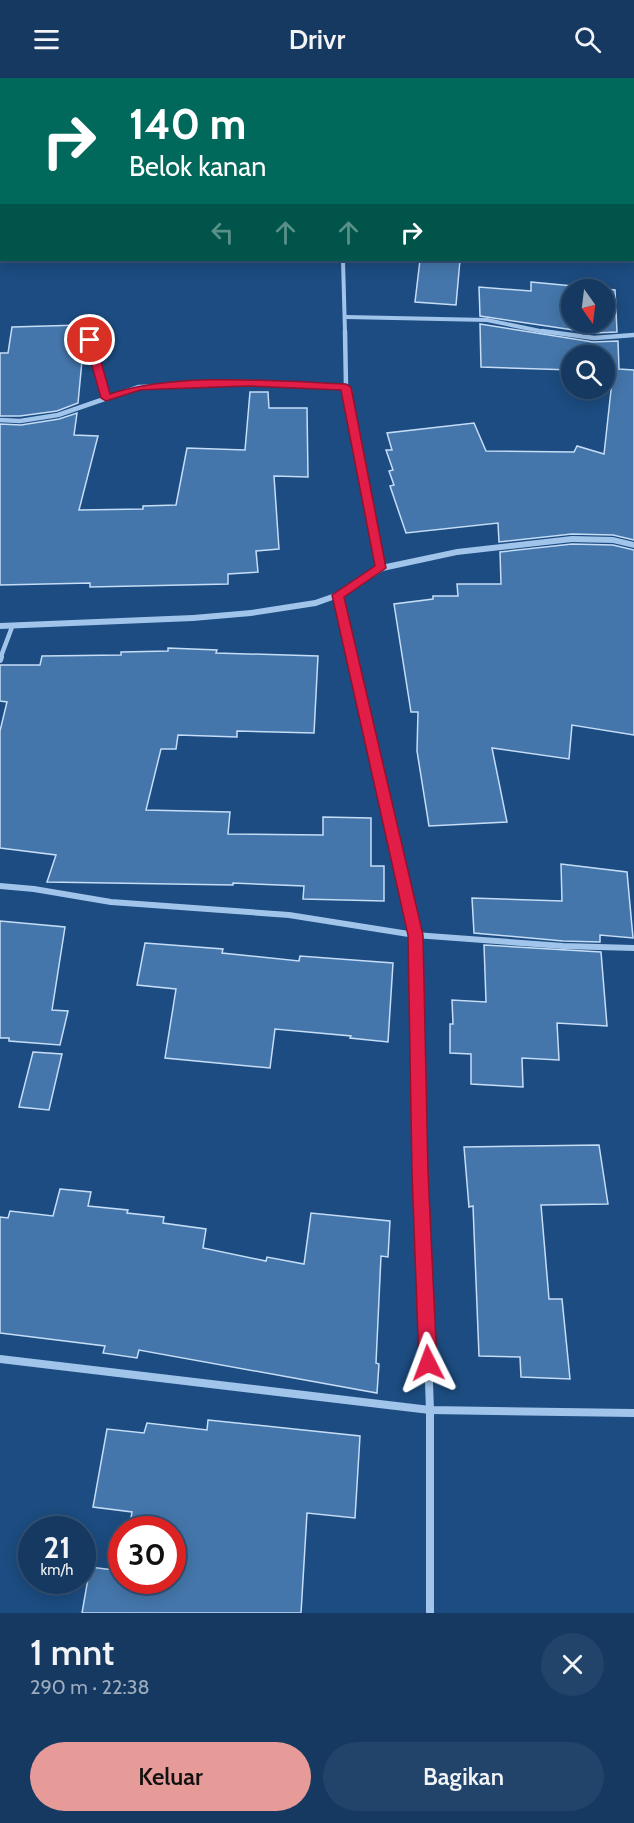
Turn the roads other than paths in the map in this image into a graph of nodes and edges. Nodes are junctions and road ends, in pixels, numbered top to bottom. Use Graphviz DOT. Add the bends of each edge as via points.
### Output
graph roads {
  1 [pos="343,261"];
  2 [pos="346,317"];
  3 [pos="85,321"];
  4 [pos="634,335"];
  5 [pos="346,387"];
  6 [pos="106,398"];
  7 [pos="0,420"];
  8 [pos="634,545"];
  9 [pos="381,568"];
  10 [pos="338,595"];
  11 [pos="0,626"];
  12 [pos="12,627"];
  13 [pos="0,660"];
  14 [pos="0,886"];
  15 [pos="415,935"];
  16 [pos="634,948"];
  17 [pos="0,1359"];
  18 [pos="430,1410"];
  19 [pos="634,1413"];
  20 [pos="429,1613"];
  1 -- 2 [label="street"];
  2 -- 4 [label="street" via="460,318 560,335"];
  2 -- 5 [label="street"];
  3 -- 6 [label="lane"];
  5 -- 6 [label="street" via="248,383 139,387"];
  5 -- 9 [label="street"];
  6 -- 7 [label="street" via="58,415"];
  8 -- 9 [label="street" via="613,540 538,542 457,552"];
  9 -- 10 [label="street"];
  10 -- 12 [label="street" via="316,603 251,613"];
  10 -- 15 [label="street"];
  11 -- 12 [label="street"];
  12 -- 13 [label="street"];
  14 -- 15 [label="street" via="111,902 289,915"];
  15 -- 16 [label="street"];
  15 -- 18 [label="street"];
  17 -- 18 [label="street"];
  18 -- 19 [label="street"];
  18 -- 20 [label="street"];
}
